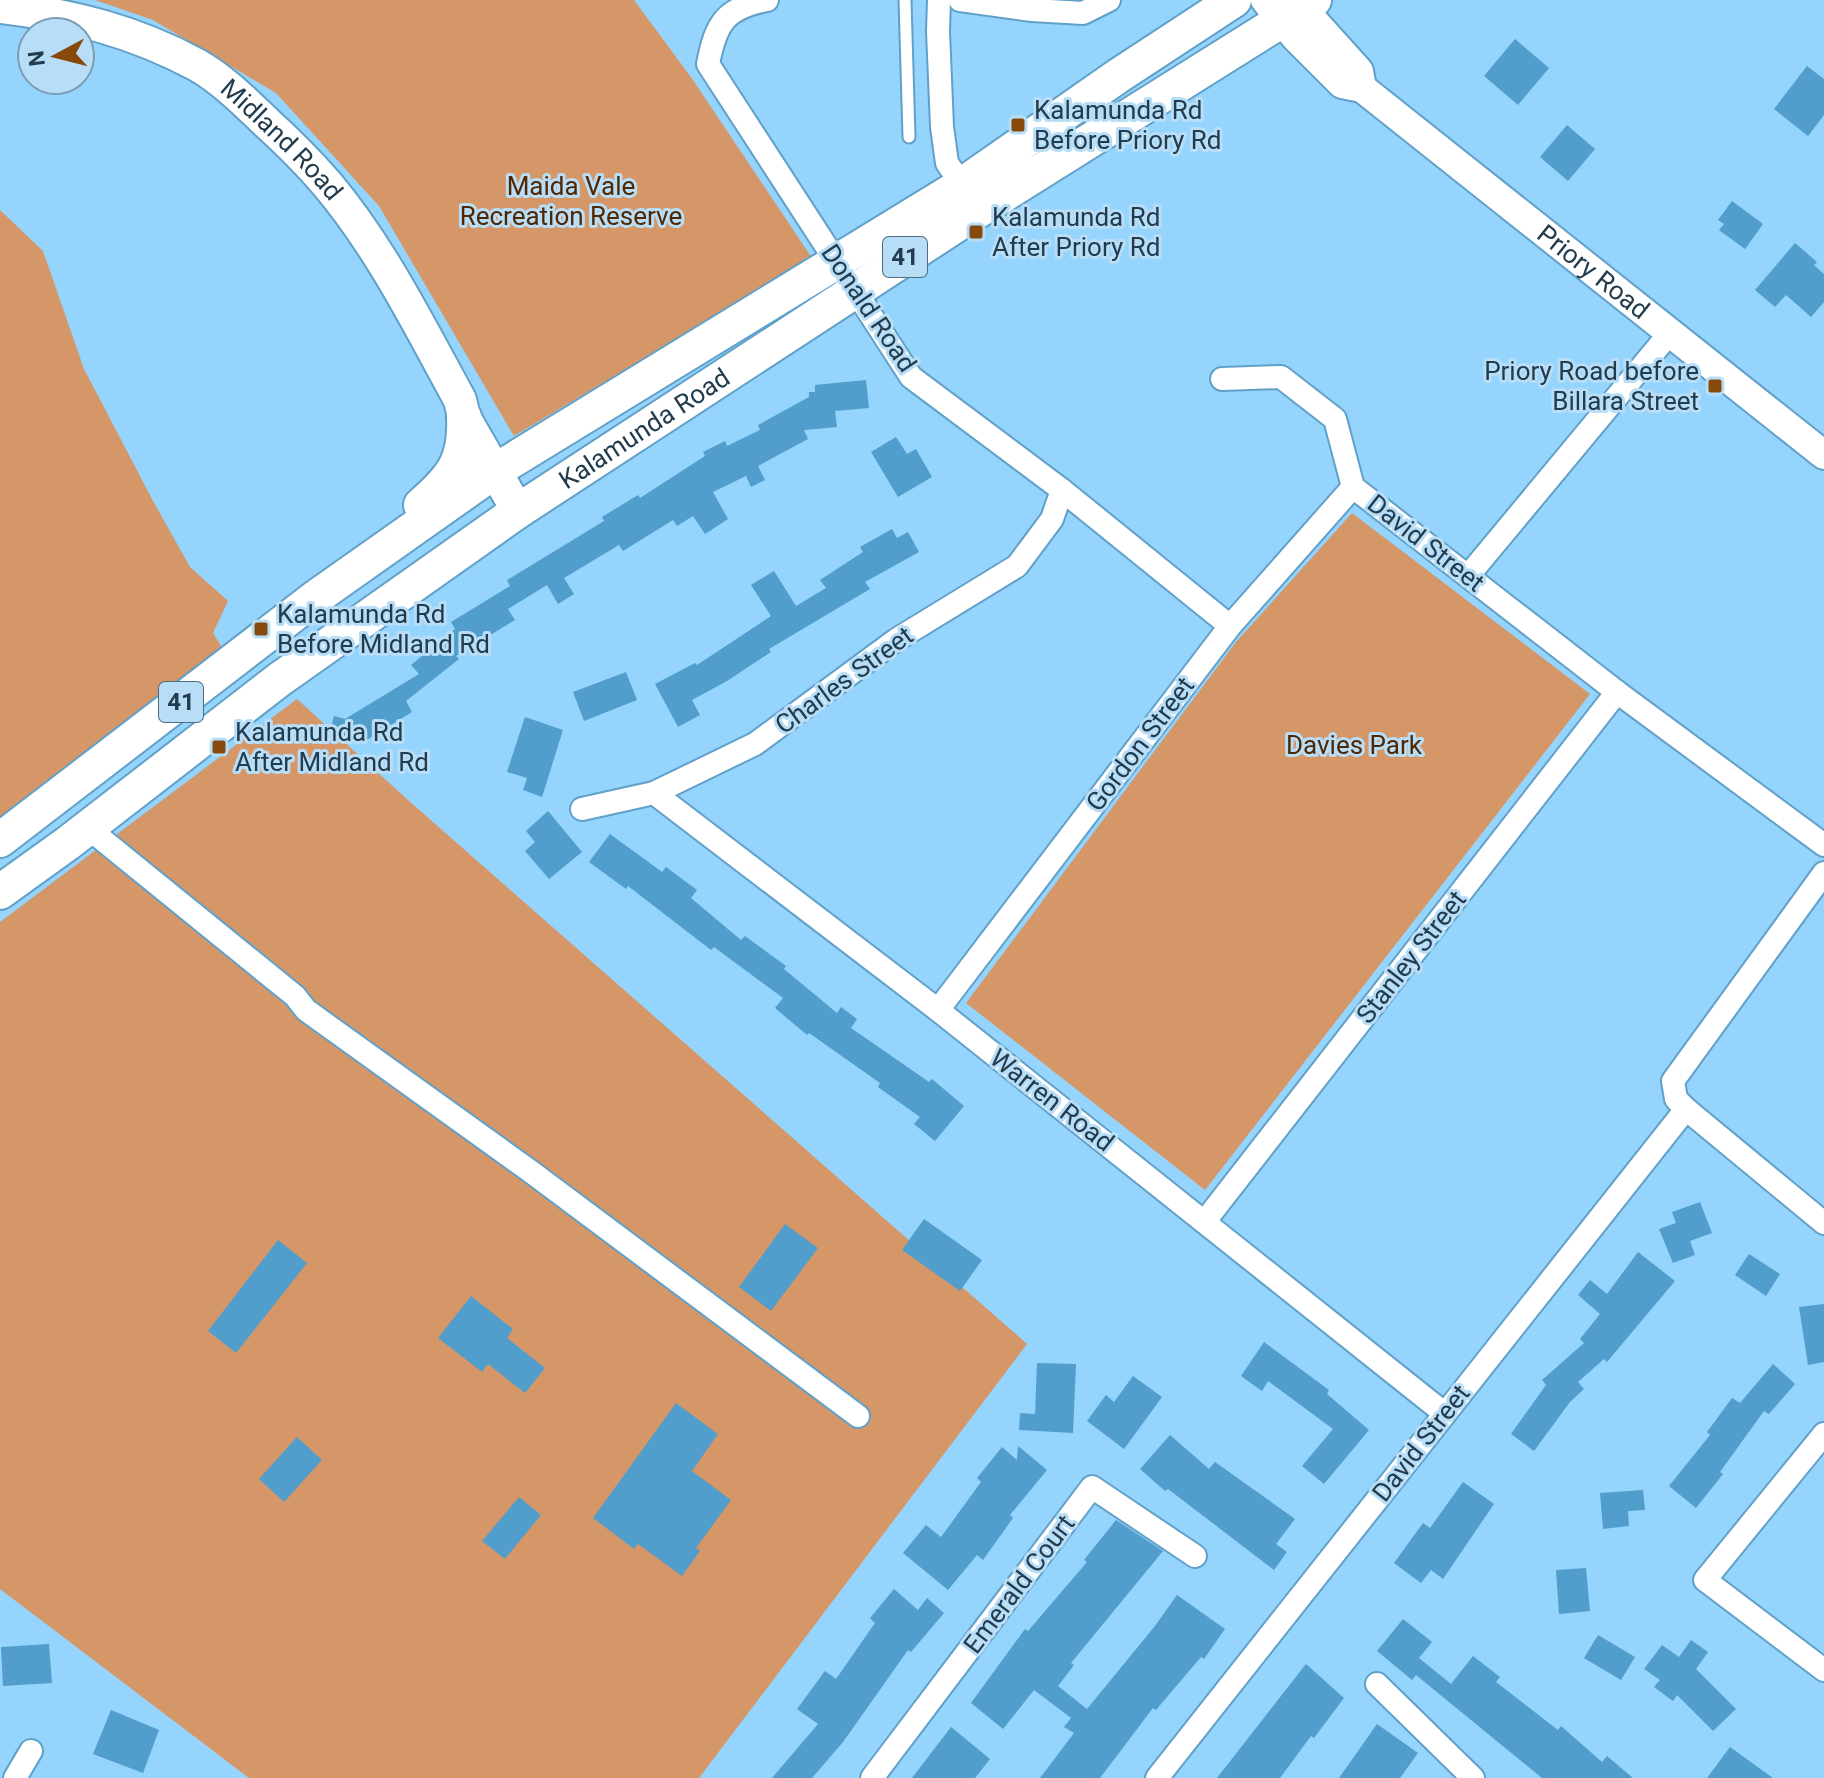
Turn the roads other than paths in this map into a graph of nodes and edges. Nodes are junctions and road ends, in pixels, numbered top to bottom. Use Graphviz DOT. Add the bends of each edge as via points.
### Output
graph roads {
  1 [pos="767,0"];
  2 [pos="905,0"];
  3 [pos="939,0"];
  4 [pos="960,0"];
  5 [pos="1109,0"];
  6 [pos="1234,0"];
  7 [pos="1292,6"];
  8 [pos="0,7"];
  9 [pos="57,7"];
  10 [pos="909,137"];
  11 [pos="962,185"];
  12 [pos="846,276"];
  13 [pos="1669,334"];
  14 [pos="1222,379"];
  15 [pos="462,409"];
  16 [pos="1824,455"];
  17 [pos="501,468"];
  18 [pos="1353,487"];
  19 [pos="1062,490"];
  20 [pos="525,506"];
  21 [pos="1468,576"];
  22 [pos="315,598"];
  23 [pos="1230,626"];
  24 [pos="1617,692"];
  25 [pos="654,793"];
  26 [pos="582,809"];
  27 [pos="88,828"];
  28 [pos="0,840"];
  29 [pos="1824,845"];
  30 [pos="1824,873"];
  31 [pos="0,892"];
  32 [pos="938,1010"];
  33 [pos="1686,1109"];
  34 [pos="1205,1221"];
  35 [pos="1824,1223"];
  36 [pos="1444,1413"];
  37 [pos="858,1416"];
  38 [pos="1824,1434"];
  39 [pos="1195,1556"];
  40 [pos="1824,1670"];
  41 [pos="1377,1684"];
  42 [pos="31,1751"];
  43 [pos="1464,1775"];
  44 [pos="15,1778"];
  45 [pos="872,1778"];
  46 [pos="1157,1778"];
  1 -- 12 [label="street, Donald Road" via="743,5 725,18 708,64"];
  2 -- 10 [label="lane"];
  3 -- 11 [label="street" via="942,127 947,163"];
  4 -- 5 [label="street" via="1083,13"];
  6 -- 11 [label="main road, Kalamunda Road / 41"];
  7 -- 12 [label="main road, Kalamunda Road / 41"];
  7 -- 13 [label="street, Priory Road" via="1342,84 1362,88"];
  8 -- 9 [label="main road, Midland Road"];
  9 -- 15 [label="main road, Midland Road" via="200,67 296,150 356,223 400,292"];
  11 -- 12 [label="main road, Kalamunda Road / 41"];
  12 -- 17 [label="main road, Kalamunda Road / 41"];
  12 -- 19 [label="street, Donald Road" via="911,377"];
  12 -- 20 [label="main road, Kalamunda Road / 41"];
  13 -- 16 [label="street, Priory Road"];
  13 -- 21 [label="street"];
  14 -- 18 [label="street, David Street" via="1281,377 1335,419"];
  15 -- 17 [label="main road, Midland Road" via="475,412"];
  15 -- 22 [label="main road" via="465,440 448,481"];
  17 -- 20 [label="main road, Midland Road"];
  17 -- 22 [label="main road, Kalamunda Road / 41"];
  18 -- 21 [label="street, David Street"];
  18 -- 23 [label="street, Gordon Street"];
  19 -- 23 [label="street, Donald Road"];
  19 -- 25 [label="street, Charles Street" via="1052,519 1017,566 896,640 755,744"];
  20 -- 27 [label="main road, Kalamunda Road / 41" via="280,679"];
  21 -- 24 [label="street, David Street"];
  22 -- 28 [label="main road, Kalamunda Road / 41"];
  23 -- 32 [label="street, Gordon Street"];
  24 -- 29 [label="street, David Street"];
  24 -- 34 [label="street, Stanley Street"];
  25 -- 26 [label="street, Charles Street"];
  25 -- 32 [label="street, Warren Road"];
  27 -- 31 [label="main road, Kalamunda Road / 41"];
  27 -- 37 [label="street" via="306,1010"];
  30 -- 33 [label="street" via="1673,1081 1676,1099"];
  32 -- 34 [label="street, Warren Road"];
  33 -- 35 [label="street"];
  33 -- 36 [label="street, David Street"];
  34 -- 36 [label="street, Warren Road"];
  36 -- 46 [label="street, David Street"];
  38 -- 40 [label="street" via="1705,1580"];
  39 -- 45 [label="street, Emerald Court" via="1092,1487"];
  41 -- 43 [label="street"];
  42 -- 44 [label="street"];
}
